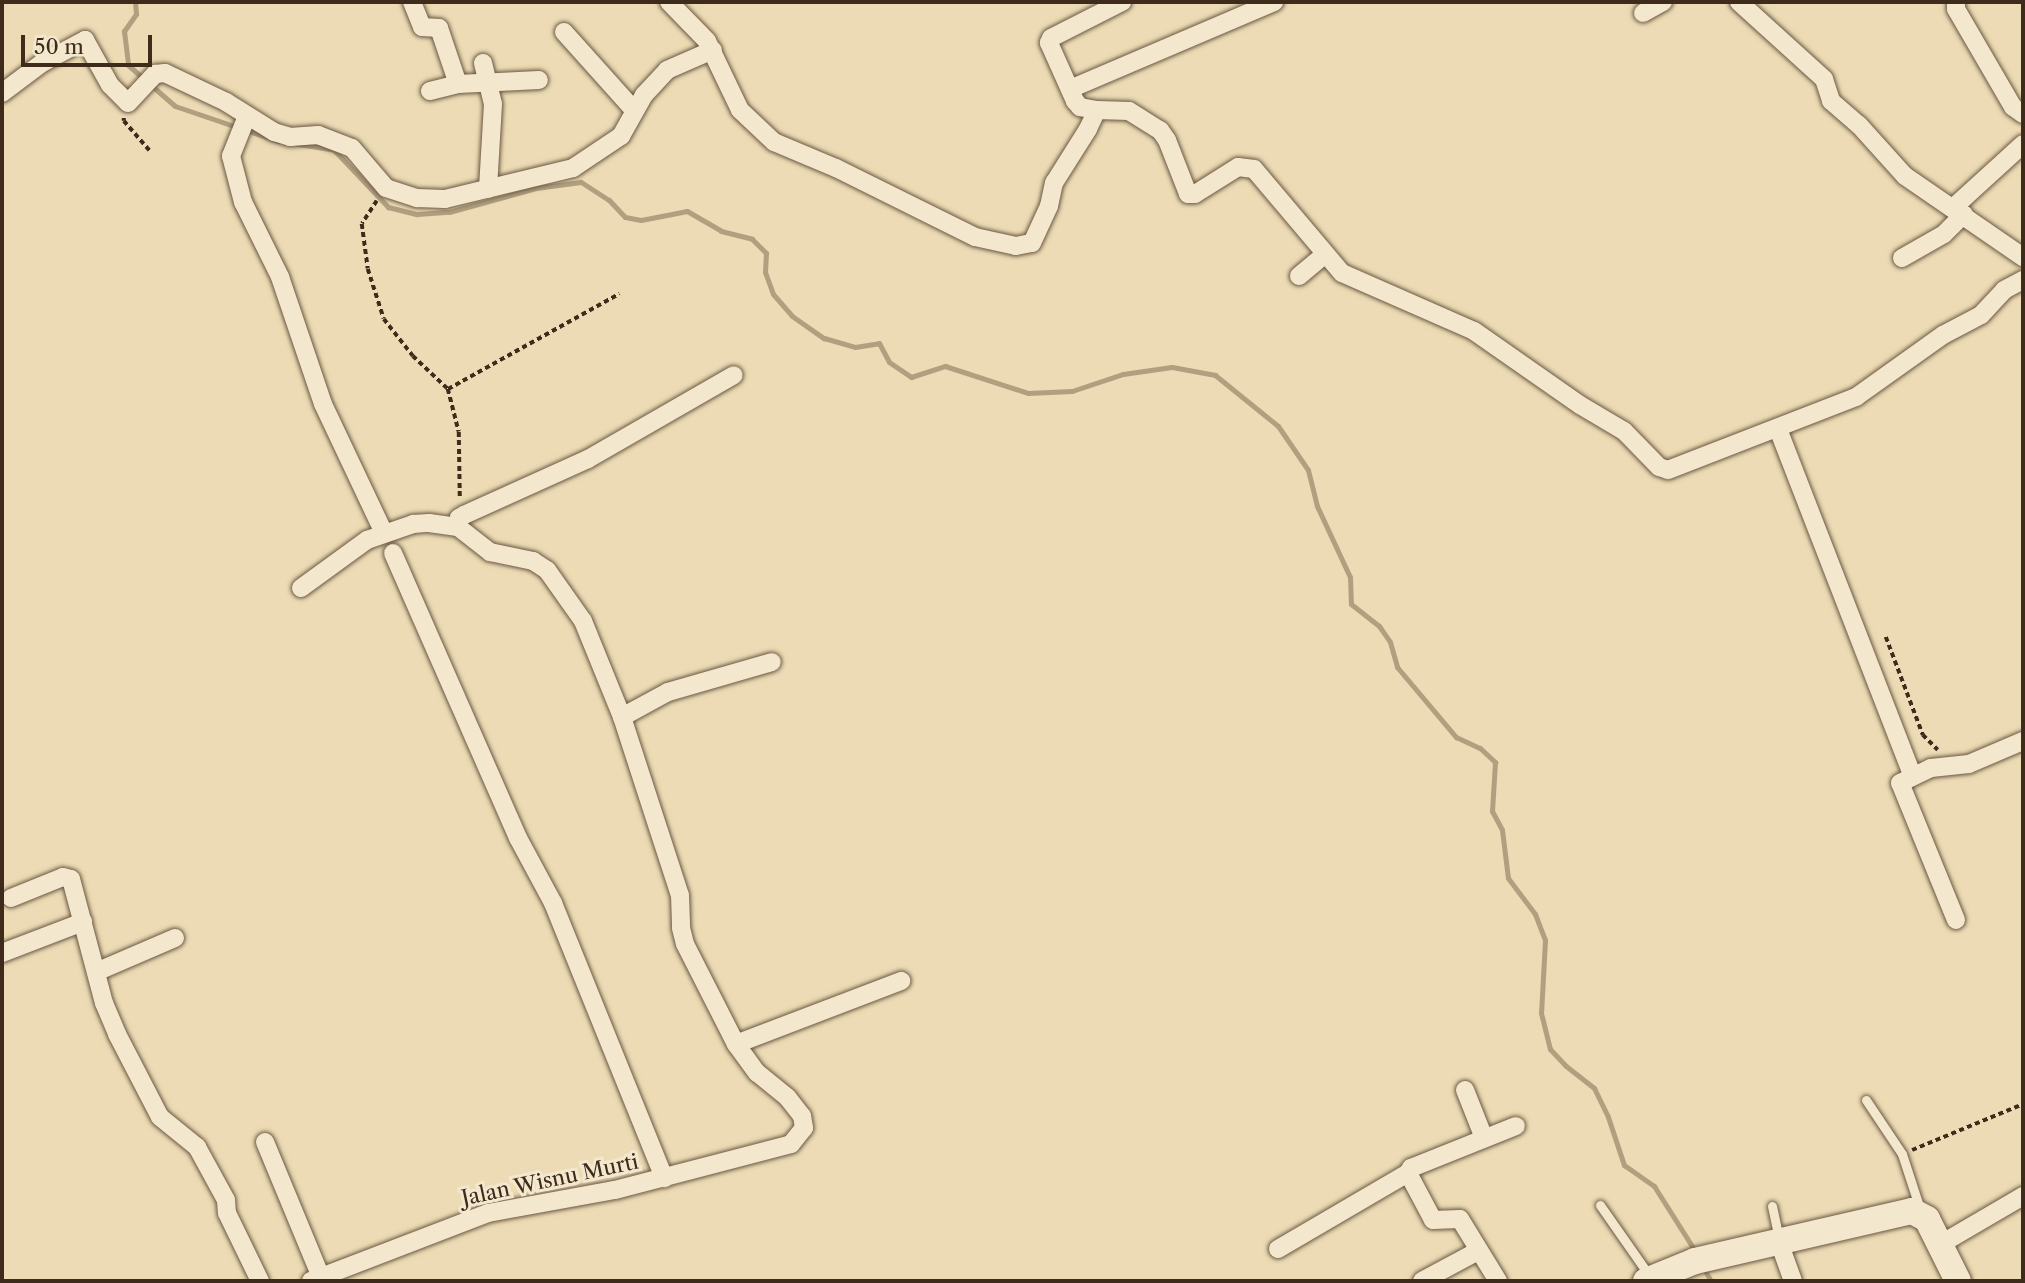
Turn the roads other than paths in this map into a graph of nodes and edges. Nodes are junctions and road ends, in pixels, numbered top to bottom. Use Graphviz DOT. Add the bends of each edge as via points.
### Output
graph roads {
  1 [pos="412,2"];
  2 [pos="669,2"];
  3 [pos="1122,2"];
  4 [pos="1274,2"];
  5 [pos="1663,2"];
  6 [pos="1739,2"];
  7 [pos="1956,2"];
  8 [pos="1643,13"];
  9 [pos="564,32"];
  10 [pos="713,50"];
  11 [pos="483,63"];
  12 [pos="539,80"];
  13 [pos="490,82"];
  14 [pos="458,84"];
  15 [pos="1069,89"];
  16 [pos="430,91"];
  17 [pos="2,93"];
  18 [pos="634,110"];
  19 [pos="1097,110"];
  20 [pos="2023,114"];
  21 [pos="243,124"];
  22 [pos="2023,144"];
  23 [pos="488,189"];
  24 [pos="1959,211"];
  25 [pos="1324,255"];
  26 [pos="2023,257"];
  27 [pos="1902,258"];
  28 [pos="1299,276"];
  29 [pos="2023,280"];
  30 [pos="734,375"];
  31 [pos="1778,429"];
  32 [pos="459,523"];
  33 [pos="384,533"];
  34 [pos="393,553"];
  35 [pos="300,588"];
  36 [pos="772,662"];
  37 [pos="622,717"];
  38 [pos="2023,741"];
  39 [pos="1912,775"];
  40 [pos="11,898"];
  41 [pos="1956,920"];
  42 [pos="83,922"];
  43 [pos="175,938"];
  44 [pos="2,953"];
  45 [pos="96,972"];
  46 [pos="901,981"];
  47 [pos="736,1044"];
  48 [pos="1465,1090"];
  49 [pos="1866,1100"];
  50 [pos="1516,1126"];
  51 [pos="1484,1138"];
  52 [pos="265,1142"];
  53 [pos="1408,1173"];
  54 [pos="664,1178"];
  55 [pos="2023,1196"];
  56 [pos="1600,1205"];
  57 [pos="1772,1206"];
  58 [pos="1922,1214"];
  59 [pos="1779,1242"];
  60 [pos="1941,1244"];
  61 [pos="1278,1249"];
  62 [pos="1478,1251"];
  63 [pos="316,1279"];
  64 [pos="1649,1280"];
  65 [pos="261,1281"];
  66 [pos="1422,1281"];
  67 [pos="1498,1281"];
  68 [pos="1793,1281"];
  69 [pos="1958,1281"];
  1 -- 14 [label="street" via="422,27 439,28"];
  2 -- 10 [label="street"];
  3 -- 15 [label="street" via="1049,40"];
  4 -- 15 [label="street"];
  5 -- 8 [label="street"];
  6 -- 24 [label="street" via="1824,79 1831,101 1899,171"];
  7 -- 20 [label="street" via="2013,107"];
  9 -- 18 [label="street"];
  10 -- 18 [label="street" via="667,69"];
  10 -- 19 [label="street" via="740,110 781,147 836,168 975,237 1016,246 1032,243 1054,183"];
  11 -- 13 [label="street"];
  12 -- 13 [label="street"];
  13 -- 14 [label="street"];
  13 -- 23 [label="street" via="493,124"];
  14 -- 16 [label="street"];
  15 -- 19 [label="street" via="1080,107"];
  17 -- 21 [label="street" via="42,63 85,40 110,85 128,103 149,81 165,73"];
  18 -- 23 [label="street" via="621,136 573,168"];
  19 -- 25 [label="street" via="1129,111 1160,130 1188,194 1238,167 1254,169"];
  21 -- 23 [label="street" via="290,137 318,135 352,148 386,188 400,194 445,199"];
  21 -- 33 [label="street" via="231,160 243,202 280,277 323,404"];
  22 -- 24 [label="street"];
  24 -- 26 [label="street"];
  24 -- 27 [label="street" via="1944,234"];
  25 -- 28 [label="street"];
  25 -- 31 [label="street" via="1348,276 1474,331 1624,430 1659,467 1674,470"];
  29 -- 31 [label="street" via="2004,289 1981,315 1943,335 1874,388"];
  30 -- 32 [label="street" via="598,454"];
  31 -- 39 [label="street"];
  32 -- 33 [label="street" via="429,523"];
  32 -- 37 [label="street" via="490,552 533,561 547,570 583,621"];
  33 -- 35 [label="street"];
  34 -- 54 [label="street" via="518,838 554,903"];
  36 -- 37 [label="street" via="668,692"];
  37 -- 47 [label="street" via="680,895 685,944"];
  38 -- 39 [label="street" via="1969,764 1943,765"];
  39 -- 41 [label="street" via="1900,786"];
  40 -- 42 [label="street" via="62,877 71,879"];
  42 -- 44 [label="street"];
  42 -- 45 [label="street"];
  43 -- 45 [label="street"];
  45 -- 65 [label="street" via="117,1034 159,1115 197,1147"];
  46 -- 47 [label="street"];
  47 -- 54 [label="street, Jalan Wisnu Murti" via="757,1073 793,1102 804,1121 801,1133 790,1144"];
  48 -- 51 [label="street"];
  49 -- 58 [label="lane" via="1902,1154"];
  50 -- 51 [label="street"];
  51 -- 53 [label="street"];
  52 -- 63 [label="street"];
  53 -- 61 [label="street"];
  53 -- 62 [label="street" via="1433,1220 1459,1217"];
  54 -- 63 [label="street, Jalan Wisnu Murti" via="488,1213"];
  55 -- 60 [label="street"];
  56 -- 64 [label="lane"];
  57 -- 59 [label="lane"];
  58 -- 59 [label="street" via="1900,1212"];
  58 -- 60 [label="street"];
  59 -- 64 [label="street" via="1706,1258"];
  59 -- 68 [label="street"];
  60 -- 69 [label="street"];
  62 -- 66 [label="street"];
  62 -- 67 [label="street"];
}
